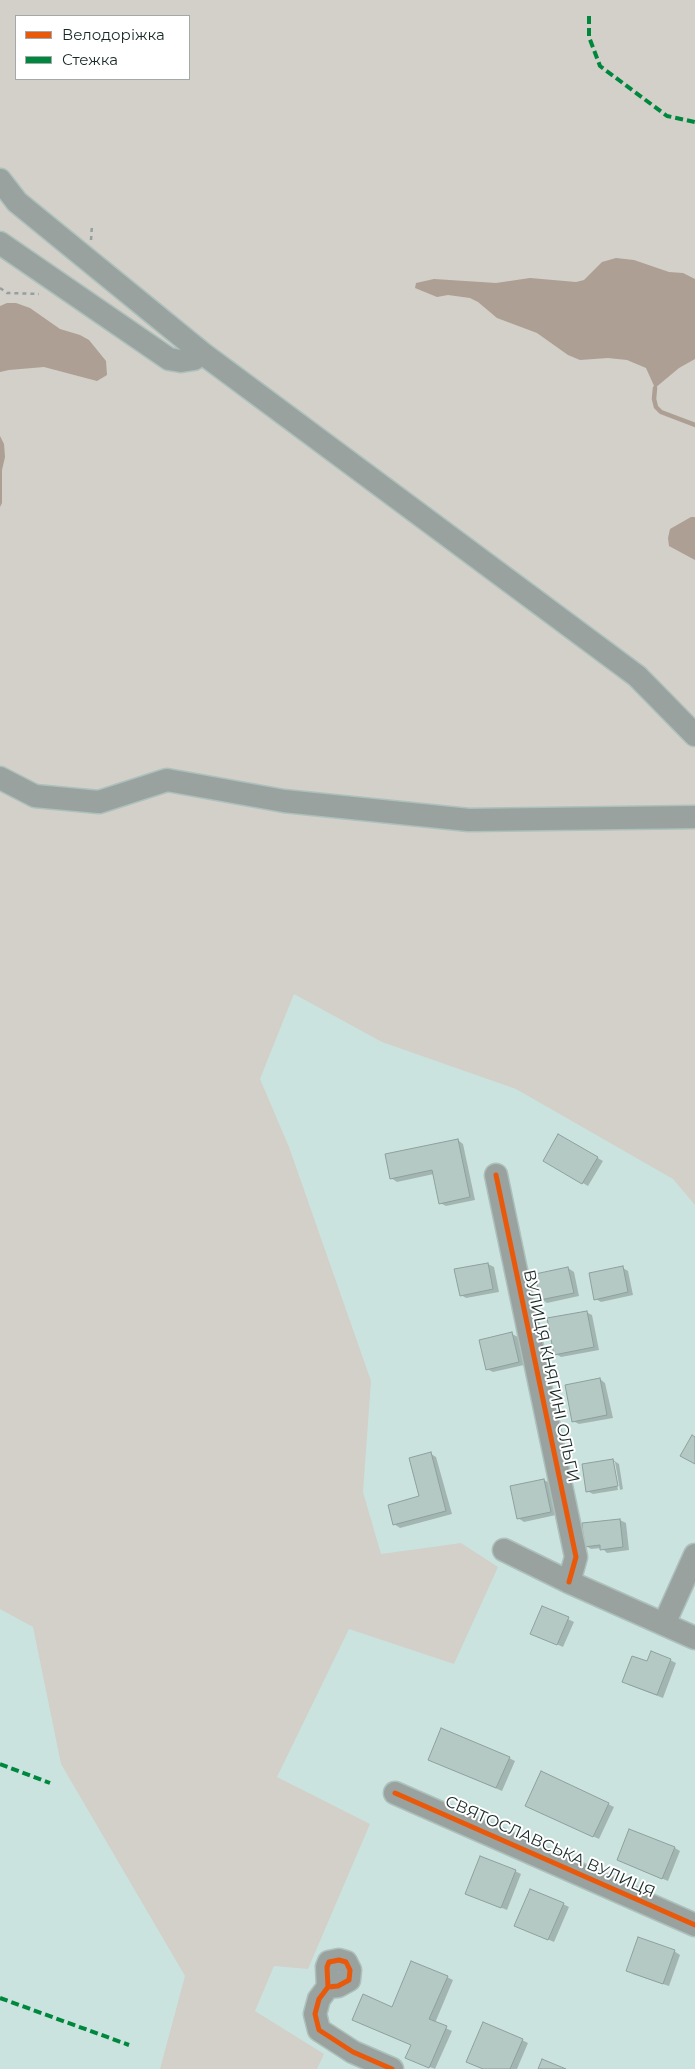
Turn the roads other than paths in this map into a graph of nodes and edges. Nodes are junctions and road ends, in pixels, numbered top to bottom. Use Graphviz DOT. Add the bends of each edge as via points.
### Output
graph roads {
  1 [pos="0,180"];
  2 [pos="0,243"];
  3 [pos="202,353"];
  4 [pos="695,735"];
  5 [pos="0,778"];
  6 [pos="695,817"];
  7 [pos="496,1175"];
  8 [pos="504,1550"];
  9 [pos="695,1555"];
  10 [pos="569,1582"];
  11 [pos="664,1624"];
  12 [pos="695,1638"];
  13 [pos="395,1793"];
  14 [pos="695,1925"];
  15 [pos="328,1987"];
  16 [pos="392,2069"];
  1 -- 3 [label="street" via="17,202"];
  2 -- 3 [label="street" via="169,359 194,359"];
  3 -- 4 [label="street" via="637,676"];
  5 -- 6 [label="street" via="35,796 98,802 167,780 284,801 469,820"];
  7 -- 10 [label="street, ВУЛИЦЯ КНЯГИНІ ОЛЬГИ" via="576,1557"];
  8 -- 10 [label="street"];
  9 -- 11 [label="street"];
  10 -- 11 [label="street"];
  11 -- 12 [label="street"];
  13 -- 14 [label="street, СВЯТОСЛАВСЬКА ВУЛИЦЯ"];
  15 -- 16 [label="street" via="315,2014 319,2030 353,2052"];
}
